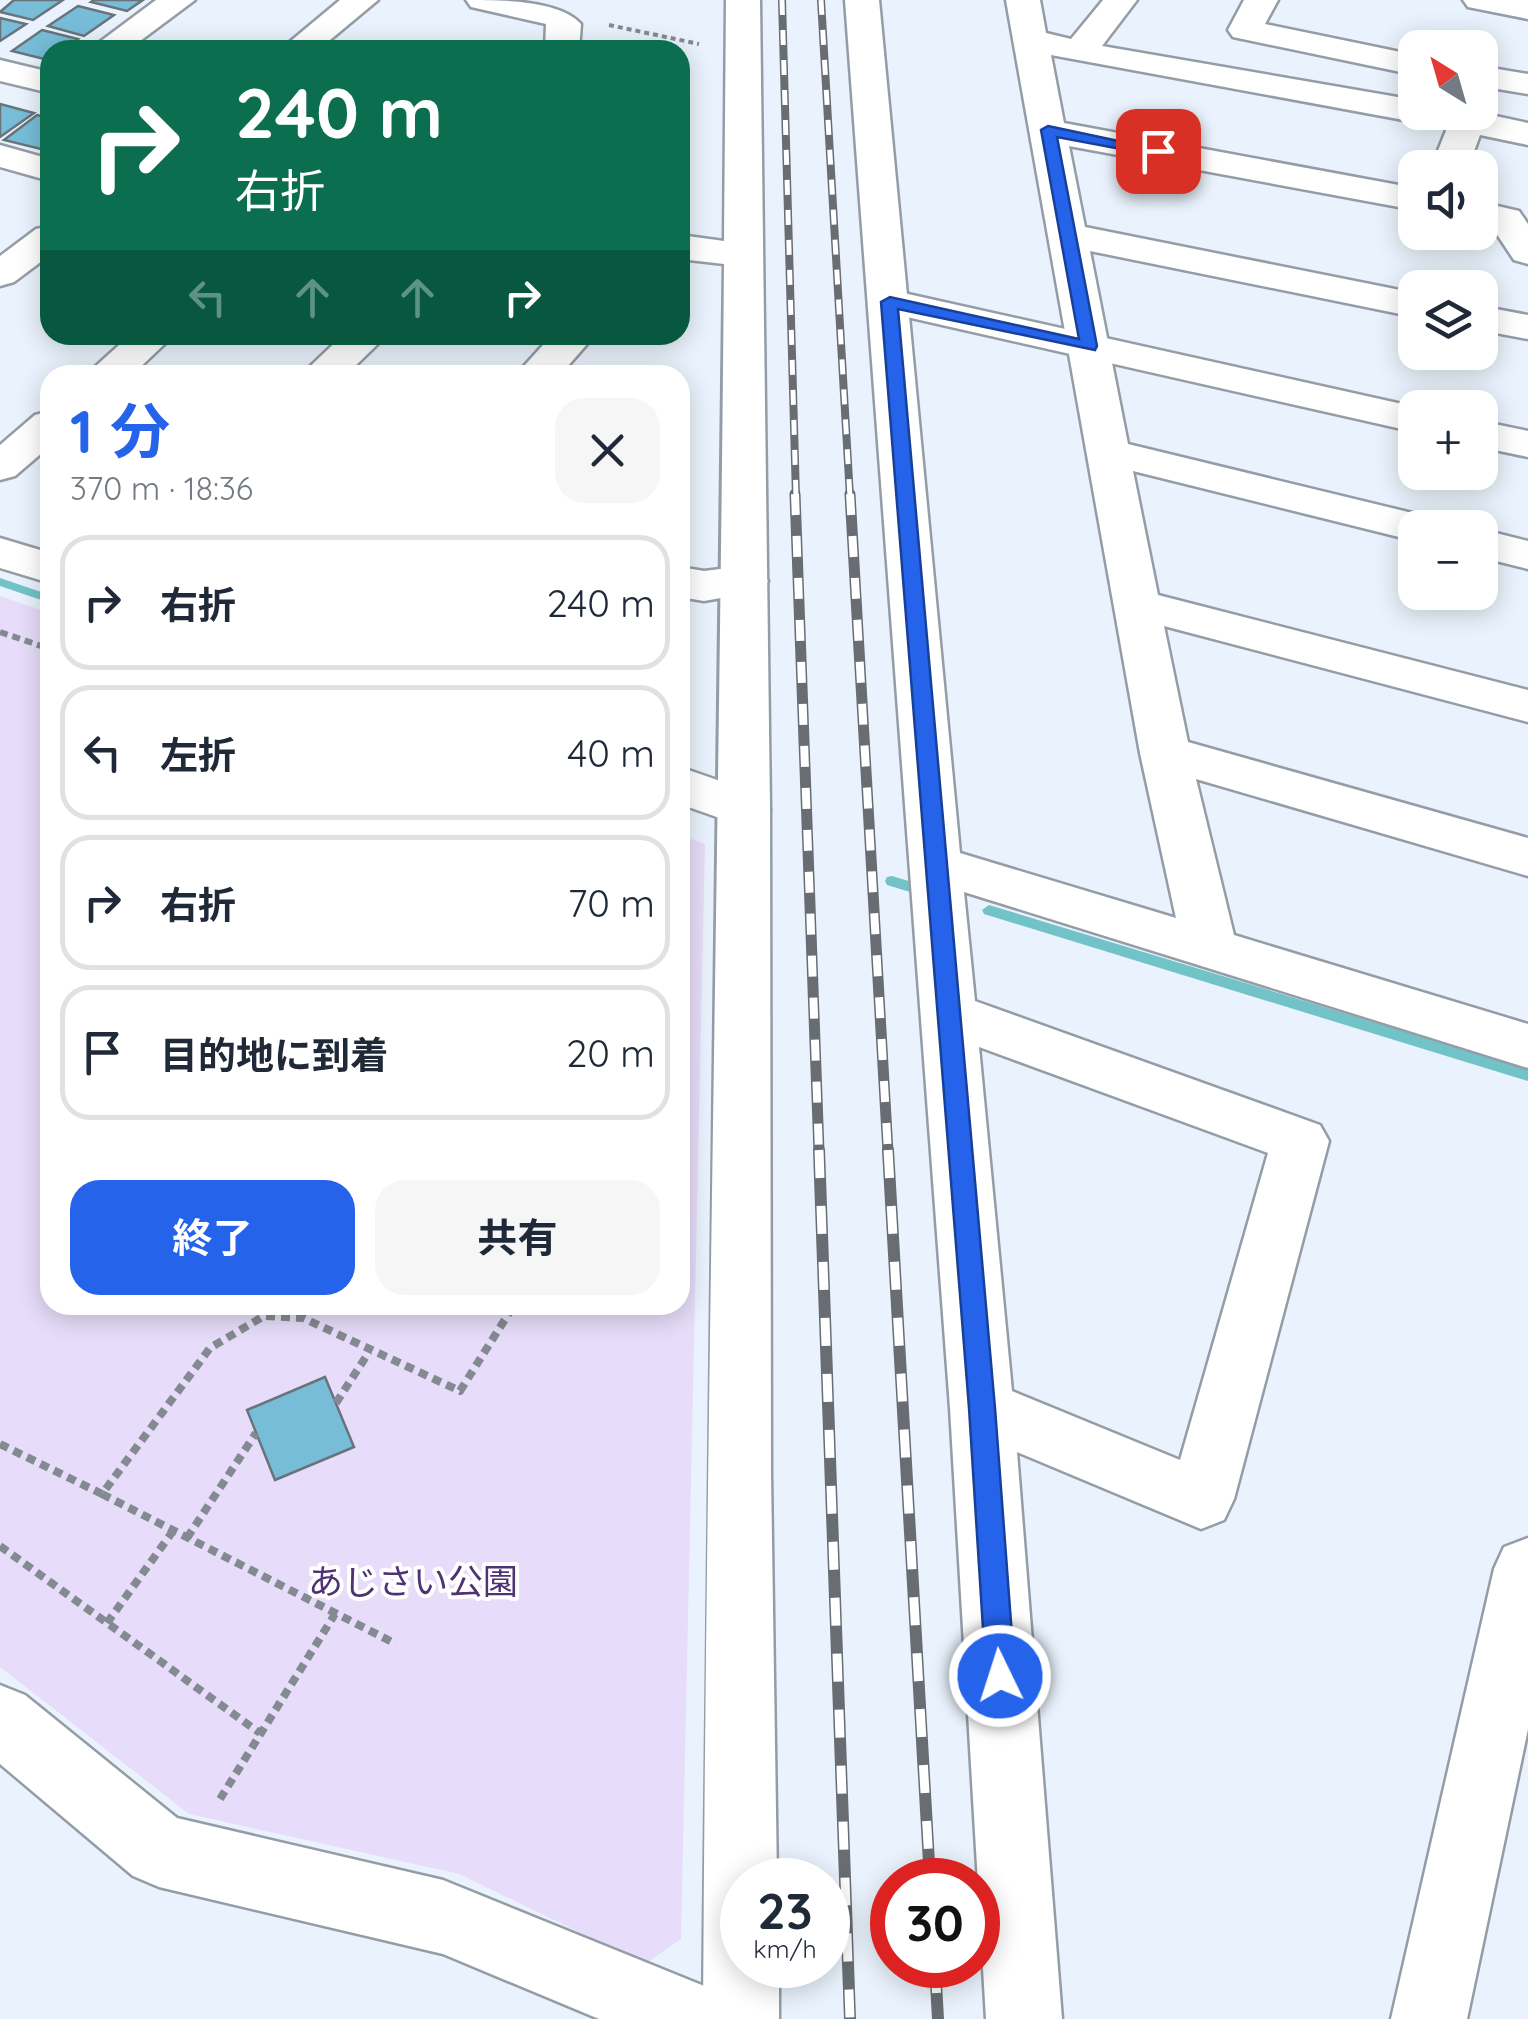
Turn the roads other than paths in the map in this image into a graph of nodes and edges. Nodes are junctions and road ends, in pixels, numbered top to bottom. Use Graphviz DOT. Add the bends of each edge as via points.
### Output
graph roads {
  1 [pos="178,0"];
  2 [pos="361,0"];
  3 [pos="483,0"];
  4 [pos="743,0"];
  5 [pos="862,0"];
  6 [pos="1120,0"];
  7 [pos="1261,0"];
  8 [pos="1480,0"];
  9 [pos="1528,9"];
  10 [pos="1027,20"];
  11 [pos="560,34"];
  12 [pos="120,40"];
  13 [pos="318,40"];
  14 [pos="1079,52"];
  15 [pos="1398,62"];
  16 [pos="0,70"];
  17 [pos="1498,79"];
  18 [pos="40,80"];
  19 [pos="1528,84"];
  20 [pos="1398,108"];
  21 [pos="1498,128"];
  22 [pos="1048,130"];
  23 [pos="1528,134"];
  24 [pos="0,156"];
  25 [pos="40,167"];
  26 [pos="1398,196"];
  27 [pos="1505,219"];
  28 [pos="1068,235"];
  29 [pos="40,244"];
  30 [pos="690,248"];
  31 [pos="1528,252"];
  32 [pos="742,255"];
  33 [pos="0,274"];
  34 [pos="890,302"];
  35 [pos="1398,302"];
  36 [pos="1498,321"];
  37 [pos="1528,327"];
  38 [pos="142,345"];
  39 [pos="356,345"];
  40 [pos="566,345"];
  41 [pos="1089,346"];
  42 [pos="120,365"];
  43 [pos="333,365"];
  44 [pos="546,365"];
  45 [pos="1398,415"];
  46 [pos="40,433"];
  47 [pos="1498,438"];
  48 [pos="1528,444"];
  49 [pos="1108,452"];
  50 [pos="0,467"];
  51 [pos="1398,523"];
  52 [pos="1498,548"];
  53 [pos="0,552"];
  54 [pos="1528,555"];
  55 [pos="40,566"];
  56 [pos="746,581"];
  57 [pos="690,584"];
  58 [pos="1137,604"];
  59 [pos="1528,706"];
  60 [pos="1165,753"];
  61 [pos="690,789"];
  62 [pos="745,809"];
  63 [pos="1528,858"];
  64 [pos="935,864"];
  65 [pos="1210,949"];
  66 [pos="948,1012"];
  67 [pos="1528,1046"];
  68 [pos="982,1408"];
  69 [pos="1528,1569"];
  70 [pos="0,1719"];
  71 [pos="692,2019"];
  72 [pos="741,2019"];
  73 [pos="1024,2019"];
  74 [pos="1429,2019"];
  1 -- 12 [label="street"];
  2 -- 13 [label="street"];
  3 -- 11 [label="street"];
  4 -- 32 [label="street"];
  5 -- 34 [label="street"];
  6 -- 14 [label="street"];
  7 -- 15 [label="street" via="1244,30"];
  8 -- 9 [label="street"];
  10 -- 14 [label="street"];
  10 -- 22 [label="street"];
  14 -- 20 [label="street"];
  16 -- 18 [label="street"];
  17 -- 19 [label="street"];
  21 -- 23 [label="street"];
  22 -- 26 [label="street"];
  22 -- 28 [label="street"];
  24 -- 25 [label="street"];
  27 -- 31 [label="street"];
  28 -- 35 [label="street"];
  28 -- 41 [label="street"];
  29 -- 33 [label="street"];
  30 -- 32 [label="street"];
  32 -- 56 [label="street"];
  34 -- 41 [label="street"];
  34 -- 64 [label="street"];
  36 -- 37 [label="street"];
  38 -- 42 [label="street"];
  39 -- 43 [label="street"];
  40 -- 44 [label="street"];
  41 -- 45 [label="street"];
  41 -- 49 [label="street"];
  46 -- 50 [label="street"];
  47 -- 48 [label="street"];
  49 -- 51 [label="street"];
  49 -- 58 [label="street"];
  52 -- 54 [label="street"];
  53 -- 55 [label="street"];
  56 -- 57 [label="street"];
  56 -- 62 [label="street"];
  58 -- 59 [label="street"];
  58 -- 60 [label="street"];
  60 -- 63 [label="street"];
  60 -- 65 [label="street"];
  61 -- 62 [label="street"];
  62 -- 72 [label="street"];
  64 -- 65 [label="street"];
  64 -- 66 [label="street"];
  65 -- 67 [label="street"];
  66 -- 68 [label="street"];
  66 -- 68 [label="street" via="1300,1141 1202,1500"];
  68 -- 73 [label="street"];
  69 -- 74 [label="street"];
  70 -- 71 [label="street" via="160,1850 443,1918"];
}
